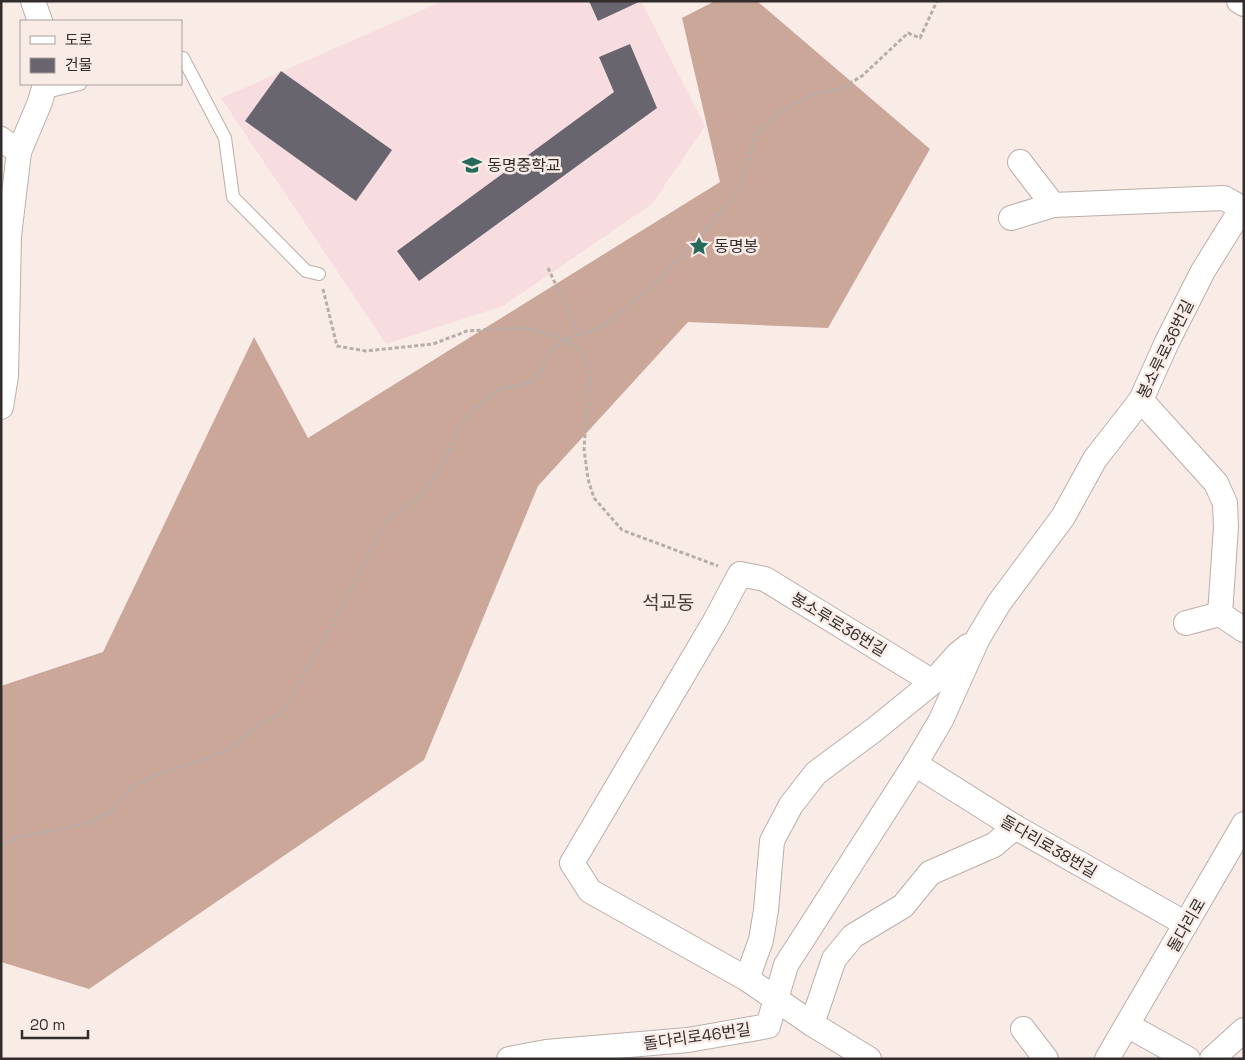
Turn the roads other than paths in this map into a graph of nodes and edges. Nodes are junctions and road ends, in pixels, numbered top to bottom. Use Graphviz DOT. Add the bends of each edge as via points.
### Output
graph roads {
  1 [pos="33,1"];
  2 [pos="1240,1"];
  3 [pos="1244,4"];
  4 [pos="40,20"];
  5 [pos="182,58"];
  6 [pos="73,85"];
  7 [pos="43,89"];
  8 [pos="10,145"];
  9 [pos="1020,162"];
  10 [pos="1053,205"];
  11 [pos="1243,208"];
  12 [pos="1011,218"];
  13 [pos="319,274"];
  14 [pos="1141,400"];
  15 [pos="1,407"];
  16 [pos="1220,614"];
  17 [pos="1186,623"];
  18 [pos="1244,630"];
  19 [pos="978,638"];
  20 [pos="933,682"];
  21 [pos="915,764"];
  22 [pos="1244,824"];
  23 [pos="1014,827"];
  24 [pos="1186,924"];
  25 [pos="748,979"];
  26 [pos="776,999"];
  27 [pos="812,1024"];
  28 [pos="1127,1025"];
  29 [pos="1023,1030"];
  30 [pos="1244,1030"];
  31 [pos="551,1055"];
  32 [pos="509,1059"];
  33 [pos="869,1059"];
  34 [pos="1046,1059"];
  35 [pos="1107,1059"];
  36 [pos="1188,1059"];
  37 [pos="1212,1059"];
  1 -- 4 [label="street"];
  2 -- 3 [label="street"];
  5 -- 13 [label="lane" via="225,138 233,198 306,271"];
  6 -- 7 [label="lane"];
  7 -- 8 [label="street" via="40,102"];
  8 -- 15 [label="street" via="6,376"];
  9 -- 10 [label="street"];
  10 -- 11 [label="street, 봉소루로36번길" via="1224,198"];
  10 -- 12 [label="street, 봉소루로36번길"];
  11 -- 14 [label="street, 봉소루로36번길" via="1203,271"];
  14 -- 16 [label="street" via="1216,483 1225,503"];
  14 -- 19 [label="street, 봉소루로36번길" via="1095,459 1063,517 999,603"];
  16 -- 17 [label="street"];
  16 -- 18 [label="street"];
  19 -- 20 [label="street" via="958,654"];
  19 -- 21 [label="street, 봉소루로36번길" via="941,720"];
  20 -- 25 [label="street" via="816,773 791,805 772,841 761,940"];
  20 -- 25 [label="street, 봉소루로36번길" via="765,579 740,574 572,863 590,891"];
  21 -- 23 [label="street, 돌다리로38번길"];
  21 -- 26 [label="street, 봉소루로36번길" via="786,965"];
  22 -- 24 [label="street, 돌다리로"];
  23 -- 24 [label="street, 돌다리로38번길"];
  23 -- 27 [label="street" via="994,845 930,873 903,906 853,936 834,959"];
  24 -- 28 [label="street, 돌다리로"];
  25 -- 26 [label="street"];
  26 -- 27 [label="street"];
  26 -- 31 [label="street, 돌다리로46번길" via="768,1026 688,1040"];
  27 -- 33 [label="street"];
  28 -- 35 [label="street, 돌다리로"];
  28 -- 36 [label="street"];
  29 -- 34 [label="street"];
  30 -- 37 [label="street"];
  31 -- 32 [label="street, 돌다리로46번길"];
}
